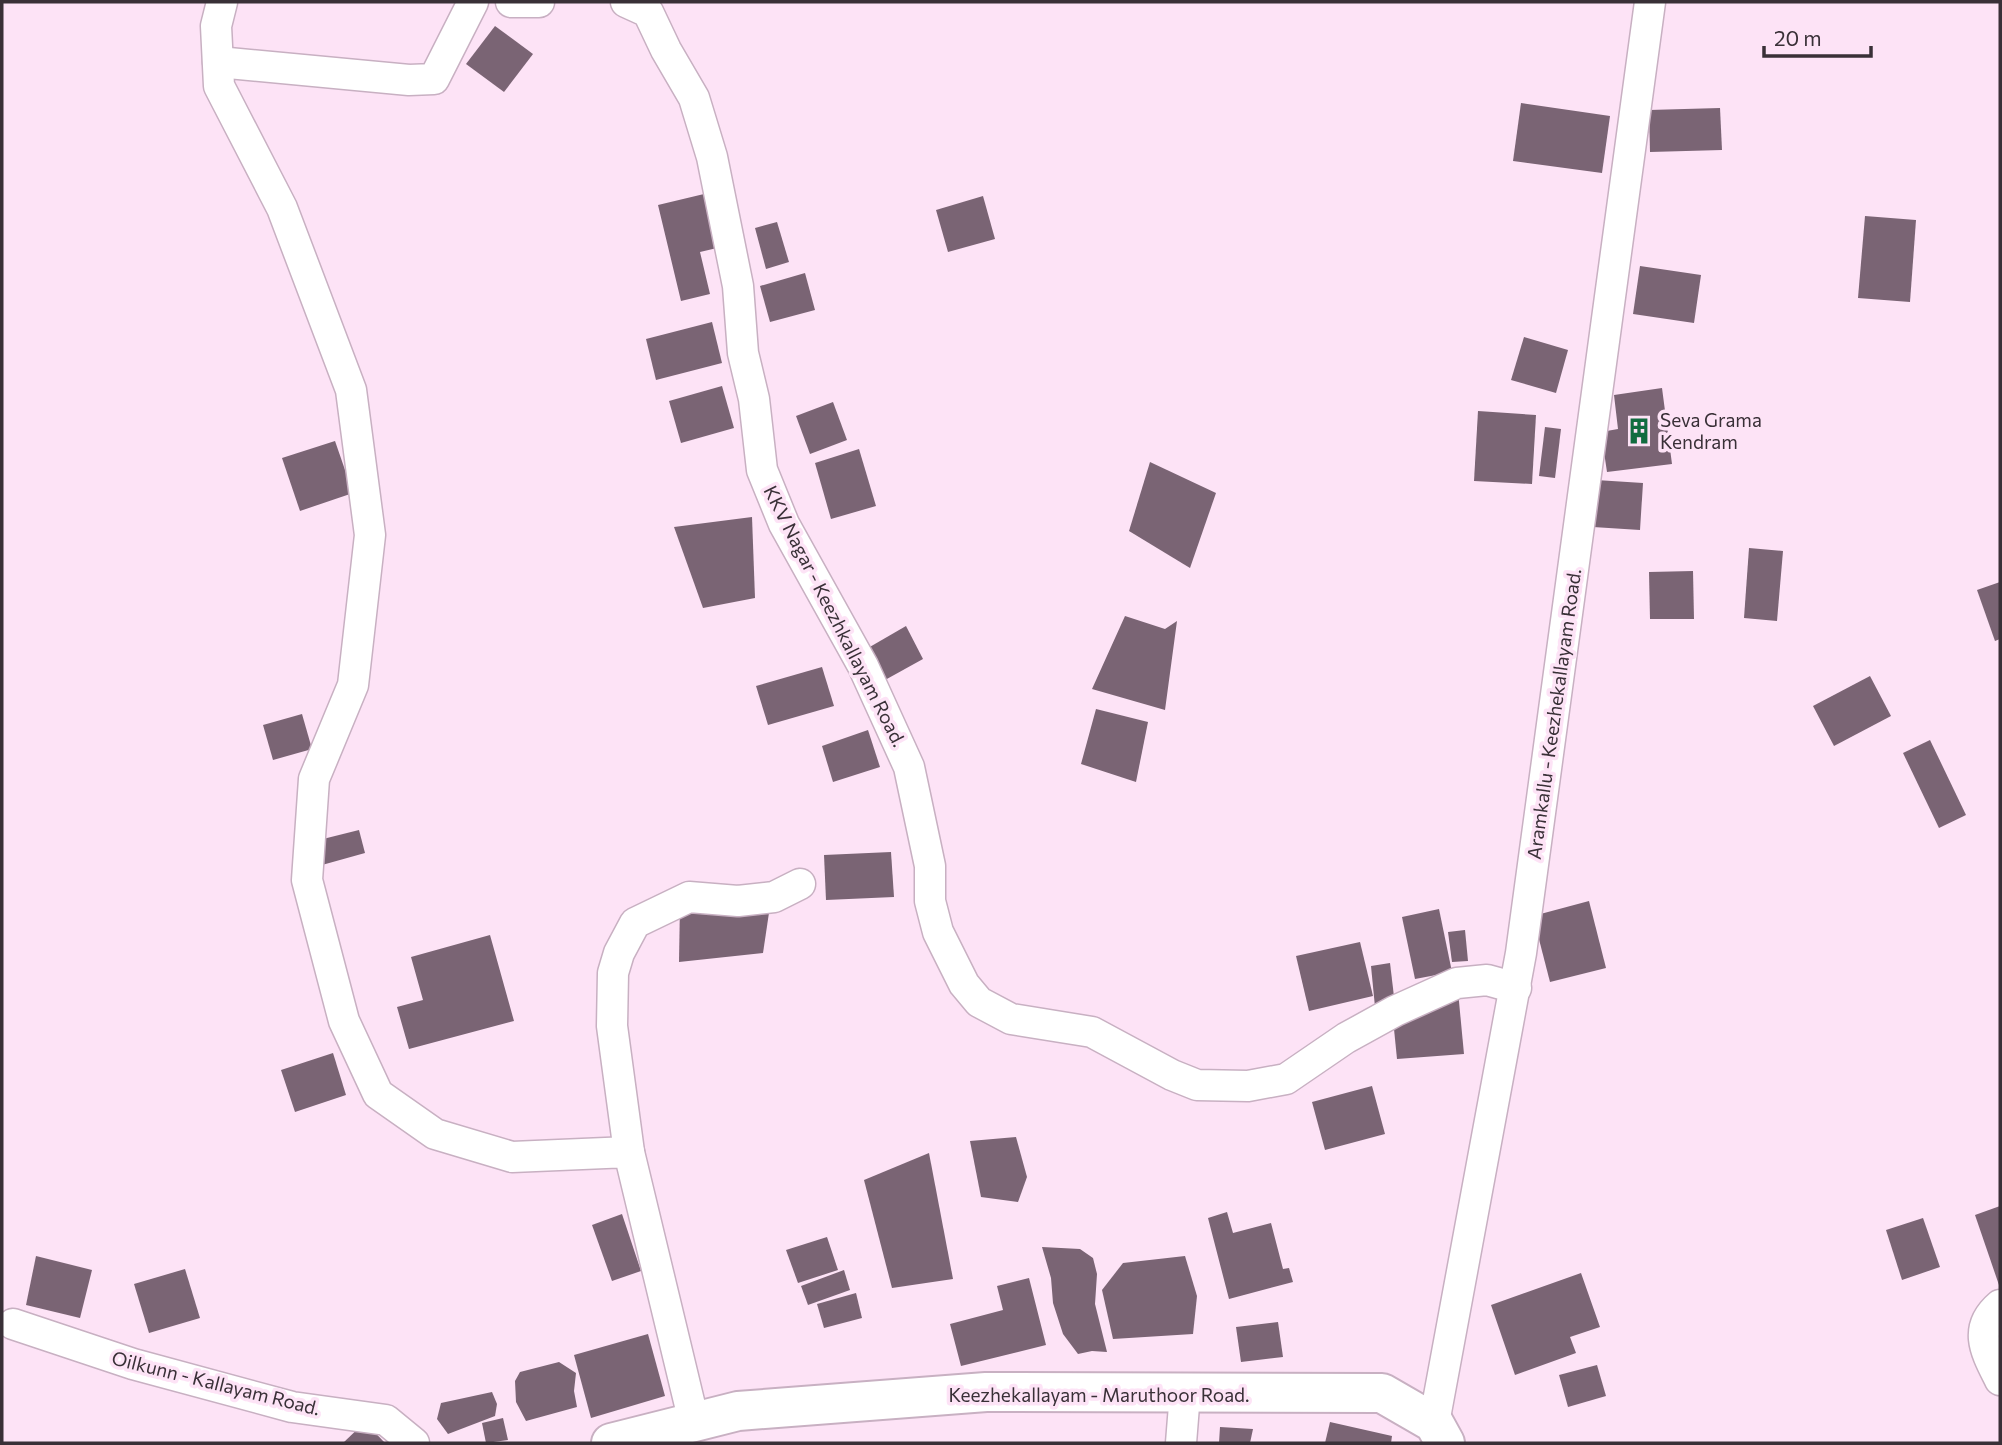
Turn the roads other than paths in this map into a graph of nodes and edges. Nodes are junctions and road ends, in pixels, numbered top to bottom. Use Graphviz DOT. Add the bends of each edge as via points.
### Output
graph roads {
  1 [pos="222,2"];
  2 [pos="473,2"];
  3 [pos="511,2"];
  4 [pos="539,2"];
  5 [pos="626,2"];
  6 [pos="1650,2"];
  7 [pos="218,62"];
  8 [pos="800,884"];
  9 [pos="1516,988"];
  10 [pos="629,1152"];
  11 [pos="2000,1305"];
  12 [pos="13,1324"];
  13 [pos="2000,1380"];
  14 [pos="1185,1393"];
  15 [pos="694,1422"];
  16 [pos="1439,1433"];
  17 [pos="414,1443"];
  18 [pos="611,1443"];
  19 [pos="1181,1443"];
  1 -- 7 [label="street" via="216,26"];
  2 -- 7 [label="street" via="435,79"];
  3 -- 4 [label="street"];
  5 -- 9 [label="street, KKV Nagar - Keezhkallayam Road." via="648,12 694,97 712,157 738,286 743,354 754,399 762,470 784,524 863,666 909,766 938,932 964,984 979,1002 1011,1019 1092,1032 1197,1085 1248,1086 1286,1079 1395,1010 1457,984 1487,980"];
  6 -- 9 [label="street, Aramkallu - Keezhekallayam Road."];
  7 -- 10 [label="street" via="219,86 282,208 351,390 355,416 370,535 353,685 314,779 307,880 344,1021 378,1094 435,1134 512,1157"];
  8 -- 10 [label="street" via="774,897 738,901 689,897 635,923 614,973 612,1026"];
  9 -- 16 [label="street, Aramkallu - Keezhekallayam Road."];
  10 -- 15 [label="street"];
  11 -- 13 [label="street" via="1989,1315 1983,1333"];
  12 -- 17 [label="street, Oilkunn - Kallayam Road." via="133,1364 292,1407 386,1420"];
  14 -- 15 [label="street, Keezhekallayam - Maruthoor Road." via="986,1392 738,1411"];
  14 -- 16 [label="street, Keezhekallayam - Maruthoor Road." via="1382,1393"];
  14 -- 19 [label="street"];
  15 -- 18 [label="street, Keezhekallayam - Maruthoor Road."];
}
